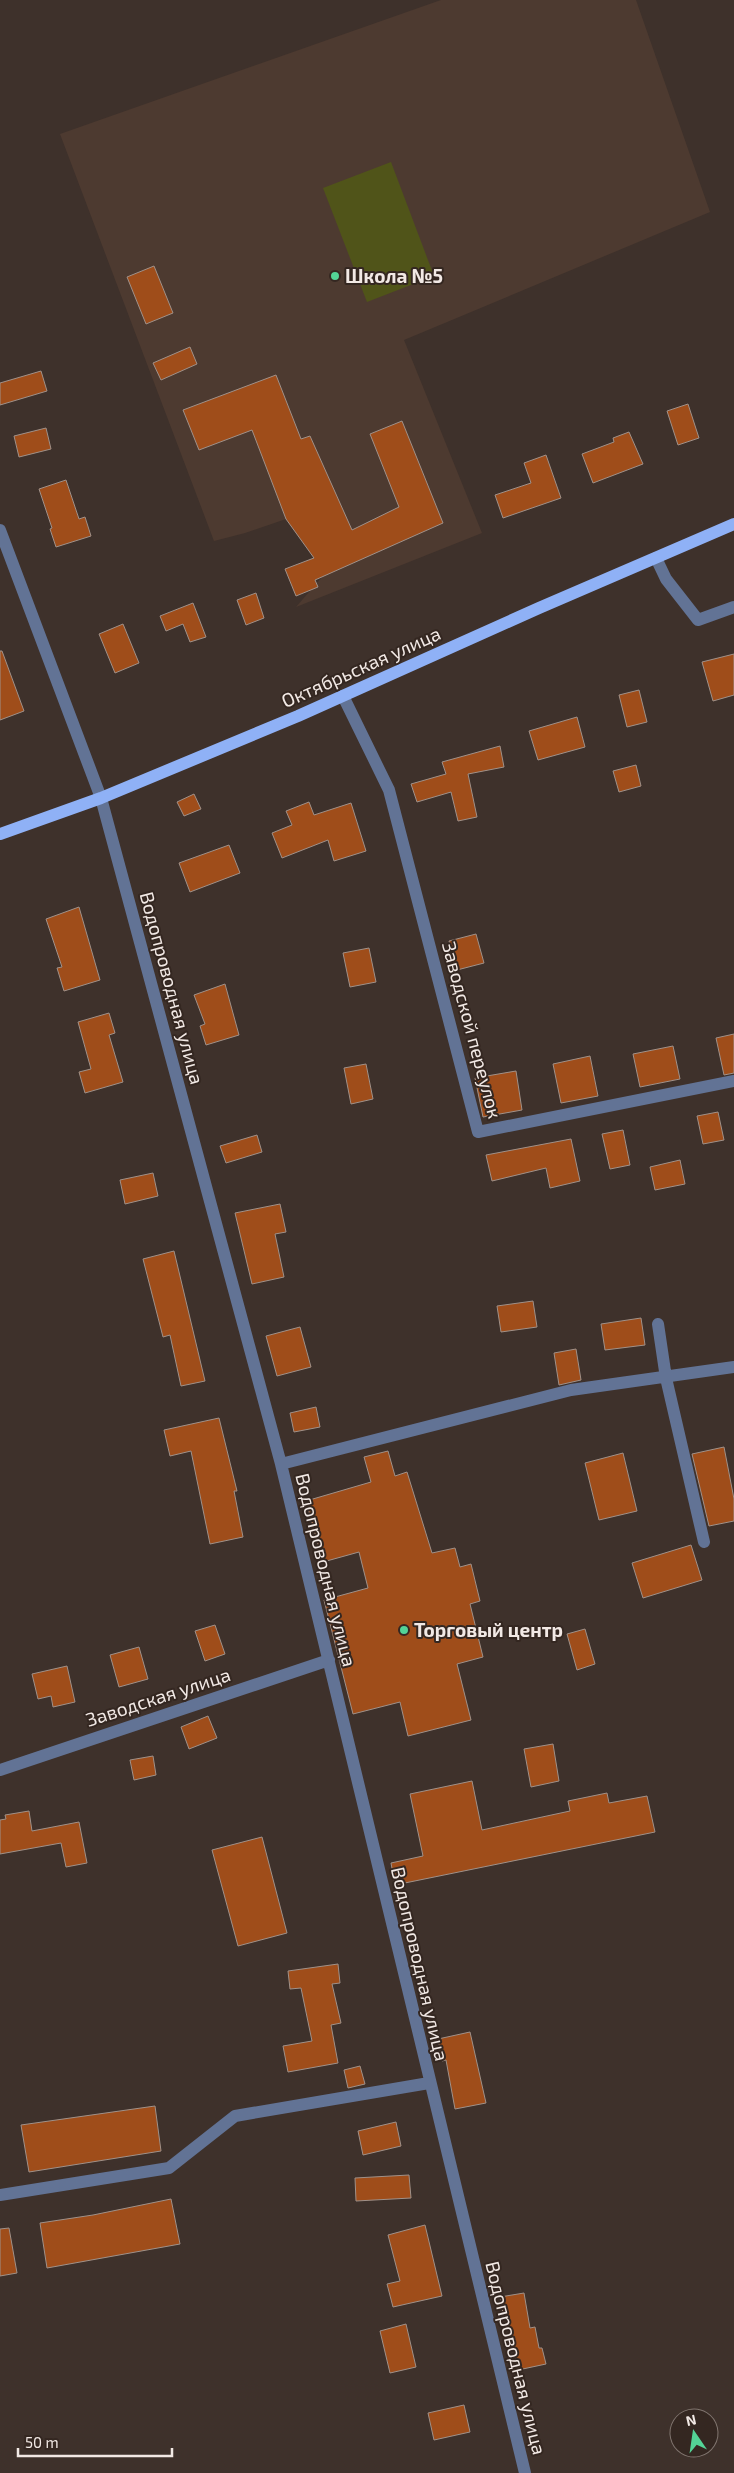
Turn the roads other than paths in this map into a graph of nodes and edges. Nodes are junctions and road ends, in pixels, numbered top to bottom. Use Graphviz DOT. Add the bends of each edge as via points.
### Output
graph roads {
  1 [pos="734,524"];
  2 [pos="0,530"];
  3 [pos="656,558"];
  4 [pos="734,607"];
  5 [pos="344,696"];
  6 [pos="101,798"];
  7 [pos="0,834"];
  8 [pos="734,1081"];
  9 [pos="658,1324"];
  10 [pos="734,1366"];
  11 [pos="666,1378"];
  12 [pos="280,1464"];
  13 [pos="704,1542"];
  14 [pos="329,1660"];
  15 [pos="0,1770"];
  16 [pos="429,2083"];
  17 [pos="0,2195"];
  18 [pos="525,2473"];
  1 -- 3 [label="main road, Октябрьская улица"];
  2 -- 6 [label="street, Водопроводная улица"];
  3 -- 4 [label="street" via="666,580 698,620"];
  3 -- 5 [label="main road, Октябрьская улица"];
  5 -- 6 [label="main road, Октябрьская улица"];
  5 -- 8 [label="street, Заводской переулок" via="389,790 478,1132"];
  6 -- 7 [label="main road, Октябрьская улица"];
  6 -- 12 [label="street, Водопроводная улица"];
  9 -- 11 [label="street"];
  10 -- 11 [label="street, Водопроводная улица"];
  11 -- 12 [label="street, Водопроводная улица" via="571,1390"];
  11 -- 13 [label="street"];
  12 -- 14 [label="street, Водопроводная улица"];
  14 -- 15 [label="street, Заводская улица"];
  14 -- 16 [label="street, Водопроводная улица"];
  16 -- 17 [label="street" via="235,2116 169,2168"];
  16 -- 18 [label="street, Водопроводная улица"];
}
